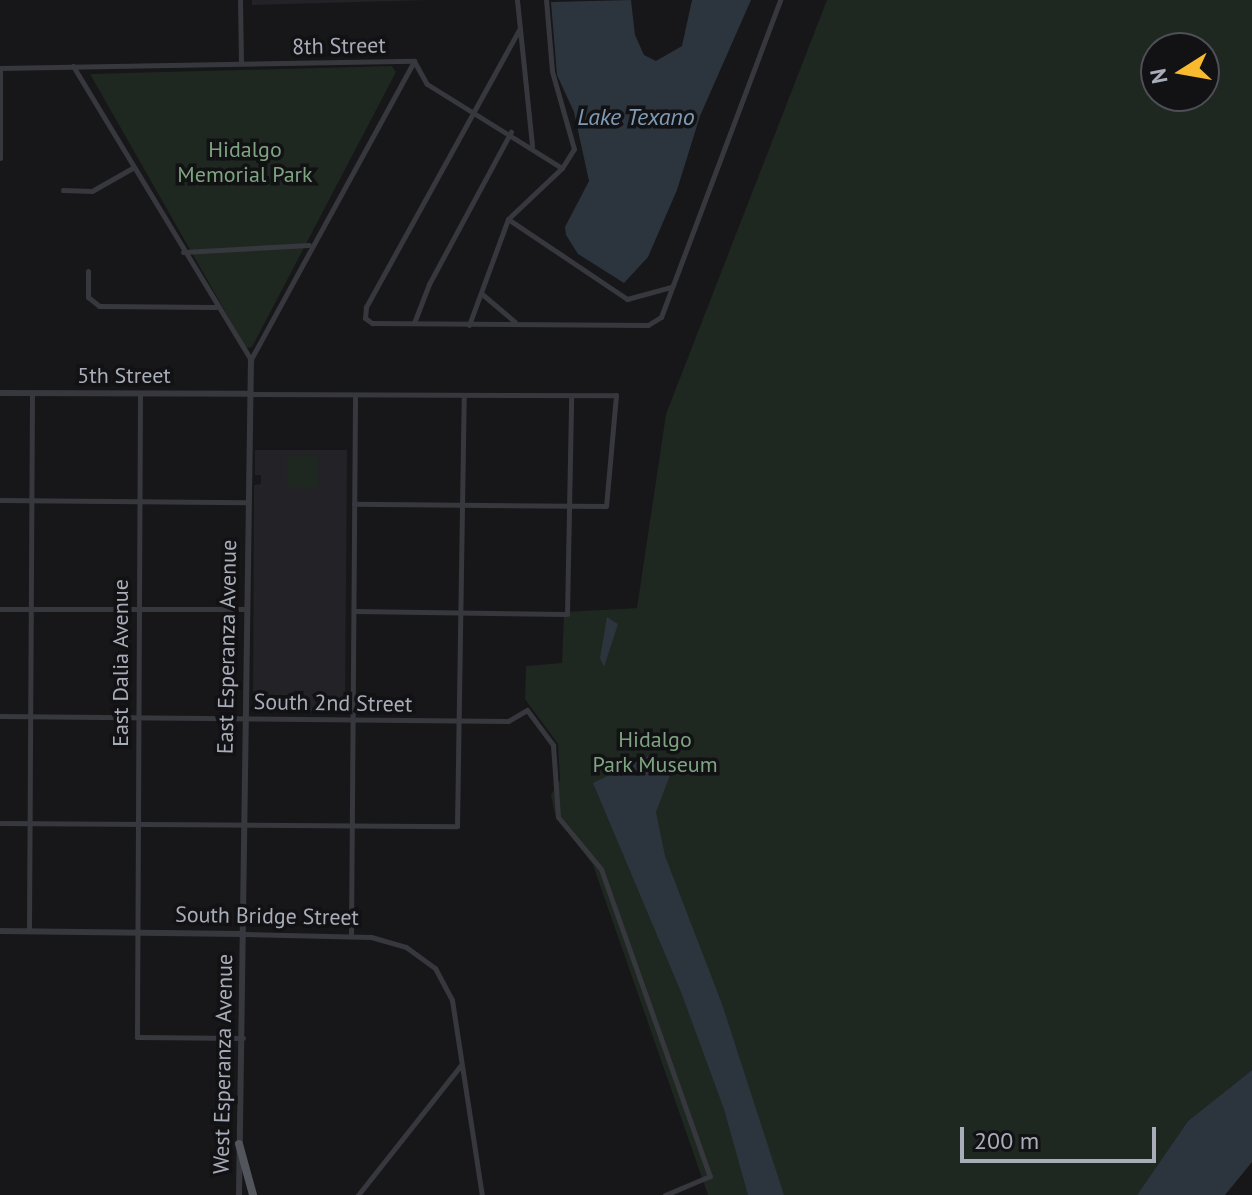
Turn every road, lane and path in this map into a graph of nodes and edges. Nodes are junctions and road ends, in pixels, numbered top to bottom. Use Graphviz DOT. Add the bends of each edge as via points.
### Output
graph roads {
  1 [pos="240,0"];
  2 [pos="517,0"];
  3 [pos="546,0"];
  4 [pos="780,0"];
  5 [pos="520,28"];
  6 [pos="414,61"];
  7 [pos="241,63"];
  8 [pos="72,66"];
  9 [pos="0,68"];
  10 [pos="476,112"];
  11 [pos="511,132"];
  12 [pos="532,147"];
  13 [pos="0,158"];
  14 [pos="134,167"];
  15 [pos="562,168"];
  16 [pos="63,190"];
  17 [pos="508,219"];
  18 [pos="310,245"];
  19 [pos="183,252"];
  20 [pos="88,271"];
  21 [pos="671,287"];
  22 [pos="482,294"];
  23 [pos="217,307"];
  24 [pos="414,323"];
  25 [pos="516,324"];
  26 [pos="469,325"];
  27 [pos="251,360"];
  28 [pos="0,393"];
  29 [pos="32,393"];
  30 [pos="140,394"];
  31 [pos="249,394"];
  32 [pos="355,396"];
  33 [pos="464,397"];
  34 [pos="571,398"];
  35 [pos="31,499"];
  36 [pos="0,500"];
  37 [pos="138,501"];
  38 [pos="247,502"];
  39 [pos="354,504"];
  40 [pos="462,505"];
  41 [pos="570,506"];
  42 [pos="0,609"];
  43 [pos="31,609"];
  44 [pos="138,609"];
  45 [pos="246,609"];
  46 [pos="354,611"];
  47 [pos="461,612"];
  48 [pos="0,716"];
  49 [pos="29,716"];
  50 [pos="137,717"];
  51 [pos="245,717"];
  52 [pos="353,720"];
  53 [pos="460,720"];
  54 [pos="0,823"];
  55 [pos="29,823"];
  56 [pos="136,825"];
  57 [pos="243,826"];
  58 [pos="352,827"];
  59 [pos="0,931"];
  60 [pos="29,931"];
  61 [pos="136,932"];
  62 [pos="243,934"];
  63 [pos="351,934"];
  64 [pos="243,1038"];
  65 [pos="461,1065"];
  66 [pos="239,1144"];
  67 [pos="239,1195"];
  68 [pos="253,1195"];
  69 [pos="358,1195"];
  70 [pos="482,1195"];
  71 [pos="665,1195"];
  1 -- 7 [label="street"];
  2 -- 5 [label="street"];
  3 -- 15 [label="street" via="552,71 574,149"];
  4 -- 21 [label="street"];
  5 -- 10 [label="street"];
  5 -- 12 [label="street" via="534,125"];
  6 -- 7 [label="street, 8th Street"];
  6 -- 10 [label="street, 8th Street" via="427,84"];
  6 -- 18 [label="street"];
  7 -- 8 [label="street, 8th Street"];
  8 -- 9 [label="street, 8th Street"];
  8 -- 14 [label="street"];
  9 -- 13 [label="street"];
  10 -- 11 [label="street, 8th Street"];
  10 -- 24 [label="street" via="365,318 372,323"];
  11 -- 12 [label="street, 8th Street"];
  11 -- 24 [label="street" via="429,284"];
  12 -- 15 [label="street, 8th Street"];
  14 -- 16 [label="street" via="92,191"];
  14 -- 19 [label="street"];
  15 -- 17 [label="street"];
  17 -- 21 [label="street" via="627,299"];
  17 -- 22 [label="street"];
  18 -- 19 [label="street"];
  18 -- 27 [label="street"];
  19 -- 23 [label="street"];
  20 -- 23 [label="street" via="88,297 99,306"];
  21 -- 25 [label="street" via="661,317 648,325"];
  22 -- 25 [label="street"];
  22 -- 26 [label="street"];
  23 -- 27 [label="street"];
  24 -- 26 [label="street"];
  25 -- 26 [label="street"];
  27 -- 31 [label="street, East Esperanza Avenue"];
  28 -- 29 [label="street, 5th Street"];
  29 -- 30 [label="street, 5th Street"];
  29 -- 35 [label="street"];
  30 -- 31 [label="street, 5th Street"];
  30 -- 37 [label="street, East Dalia Avenue"];
  31 -- 32 [label="street"];
  31 -- 38 [label="street, East Esperanza Avenue"];
  32 -- 33 [label="street"];
  32 -- 39 [label="street"];
  33 -- 34 [label="street"];
  33 -- 40 [label="street"];
  34 -- 41 [label="street"];
  34 -- 41 [label="street" via="616,395 606,506"];
  35 -- 36 [label="street"];
  35 -- 37 [label="street"];
  35 -- 43 [label="street"];
  37 -- 38 [label="street"];
  37 -- 44 [label="street, East Dalia Avenue"];
  38 -- 45 [label="street, East Esperanza Avenue"];
  39 -- 40 [label="street"];
  39 -- 46 [label="street"];
  40 -- 41 [label="street"];
  40 -- 47 [label="street"];
  41 -- 47 [label="street" via="567,614"];
  42 -- 43 [label="street"];
  43 -- 44 [label="street"];
  43 -- 49 [label="street"];
  44 -- 45 [label="street"];
  44 -- 50 [label="street, East Dalia Avenue"];
  45 -- 51 [label="street, East Esperanza Avenue"];
  46 -- 47 [label="street"];
  46 -- 52 [label="street"];
  47 -- 53 [label="street"];
  48 -- 49 [label="street, South 2nd Street"];
  49 -- 50 [label="street, South 2nd Street"];
  49 -- 55 [label="street"];
  50 -- 51 [label="street, South 2nd Street"];
  50 -- 56 [label="street, East Dalia Avenue"];
  51 -- 52 [label="street, South 2nd Street"];
  51 -- 57 [label="street, East Esperanza Avenue"];
  52 -- 53 [label="street, South 2nd Street"];
  52 -- 58 [label="street"];
  53 -- 58 [label="street" via="457,826"];
  53 -- 71 [label="street, South 2nd Street" via="511,720 527,710 553,745 558,817 601,869 710,1176"];
  54 -- 55 [label="street"];
  55 -- 56 [label="street"];
  55 -- 60 [label="street"];
  56 -- 57 [label="street"];
  56 -- 61 [label="street, East Dalia Avenue"];
  57 -- 58 [label="street"];
  57 -- 62 [label="street, East Esperanza Avenue"];
  58 -- 63 [label="street"];
  59 -- 60 [label="street, South Bridge Street"];
  60 -- 61 [label="street, South Bridge Street"];
  61 -- 62 [label="street, South Bridge Street"];
  61 -- 64 [label="street, East Dalia Avenue" via="137,1037"];
  62 -- 63 [label="street, South Bridge Street"];
  62 -- 64 [label="street, West Esperanza Avenue"];
  63 -- 65 [label="street, South Bridge Street" via="406,947 435,968 452,1000"];
  64 -- 66 [label="street, West Esperanza Avenue"];
  65 -- 69 [label="street"];
  65 -- 70 [label="street, South Bridge Street"];
  66 -- 67 [label="street, West Esperanza Avenue"];
  66 -- 68 [label="main road"];
}
